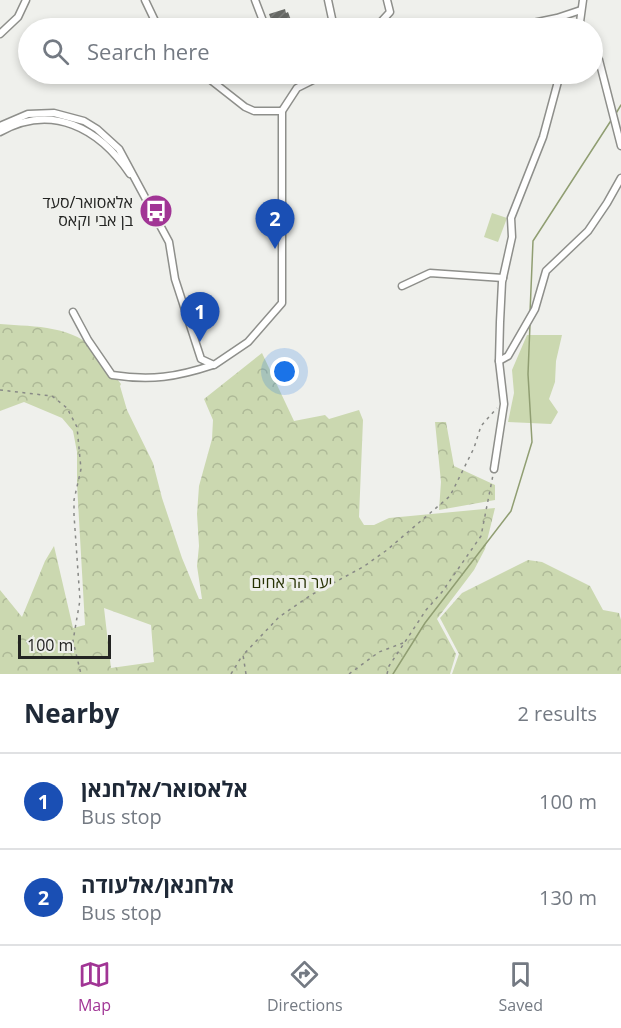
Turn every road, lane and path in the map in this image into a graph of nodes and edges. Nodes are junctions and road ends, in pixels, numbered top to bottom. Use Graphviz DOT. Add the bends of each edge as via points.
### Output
graph roads {
  1 [pos="26,0"];
  2 [pos="145,0"];
  3 [pos="255,0"];
  4 [pos="328,0"];
  5 [pos="387,0"];
  6 [pos="583,0"];
  7 [pos="582,10"];
  8 [pos="153,18"];
  9 [pos="262,18"];
  10 [pos="332,18"];
  11 [pos="384,18"];
  12 [pos="557,18"];
  13 [pos="581,18"];
  14 [pos="0,34"];
  15 [pos="603,76"];
  16 [pos="216,84"];
  17 [pos="305,84"];
  18 [pos="557,84"];
  19 [pos="282,111"];
  20 [pos="0,126"];
  21 [pos="0,132"];
  22 [pos="621,146"];
  23 [pos="621,178"];
  24 [pos="138,184"];
  25 [pos="503,278"];
  26 [pos="402,286"];
  27 [pos="73,312"];
  28 [pos="499,361"];
  29 [pos="214,365"];
  30 [pos="0,390"];
  31 [pos="504,404"];
  32 [pos="494,469"];
  33 [pos="404,642"];
  34 [pos="243,655"];
  35 [pos="81,674"];
  36 [pos="231,674"];
  37 [pos="246,674"];
  38 [pos="349,674"];
  39 [pos="387,674"];
  1 -- 14 [label="street" via="18,16"];
  2 -- 8 [label="street"];
  3 -- 9 [label="street"];
  4 -- 10 [label="street"];
  5 -- 11 [label="street" via="390,12"];
  6 -- 7 [label="street"];
  7 -- 12 [label="street"];
  7 -- 13 [label="street"];
  15 -- 22 [label="street"];
  16 -- 19 [label="street" via="254,111"];
  17 -- 19 [label="street" via="297,88"];
  18 -- 25 [label="street" via="543,137 511,218 512,237"];
  19 -- 29 [label="street" via="282,303 248,342"];
  20 -- 24 [label="street" via="39,113 84,122 119,149"];
  21 -- 24 [label="street" via="36,120 79,126 111,150"];
  23 -- 28 [label="street" via="588,231 546,271 535,309 508,356"];
  24 -- 29 [label="street" via="169,242 176,279 201,359"];
  25 -- 26 [label="street" via="430,273"];
  25 -- 28 [label="street"];
  27 -- 29 [label="street" via="112,375 135,379 181,375"];
  28 -- 31 [label="street"];
  30 -- 35 [label="path" via="52,396 75,420 81,469 74,500 80,600 73,641"];
  31 -- 32 [label="street"];
  31 -- 34 [label="path" via="481,426 450,496 363,567 279,617"];
  32 -- 33 [label="path" via="481,536"];
  33 -- 38 [label="path" via="379,652"];
  33 -- 39 [label="path"];
  34 -- 36 [label="path"];
  34 -- 37 [label="path"];
}
